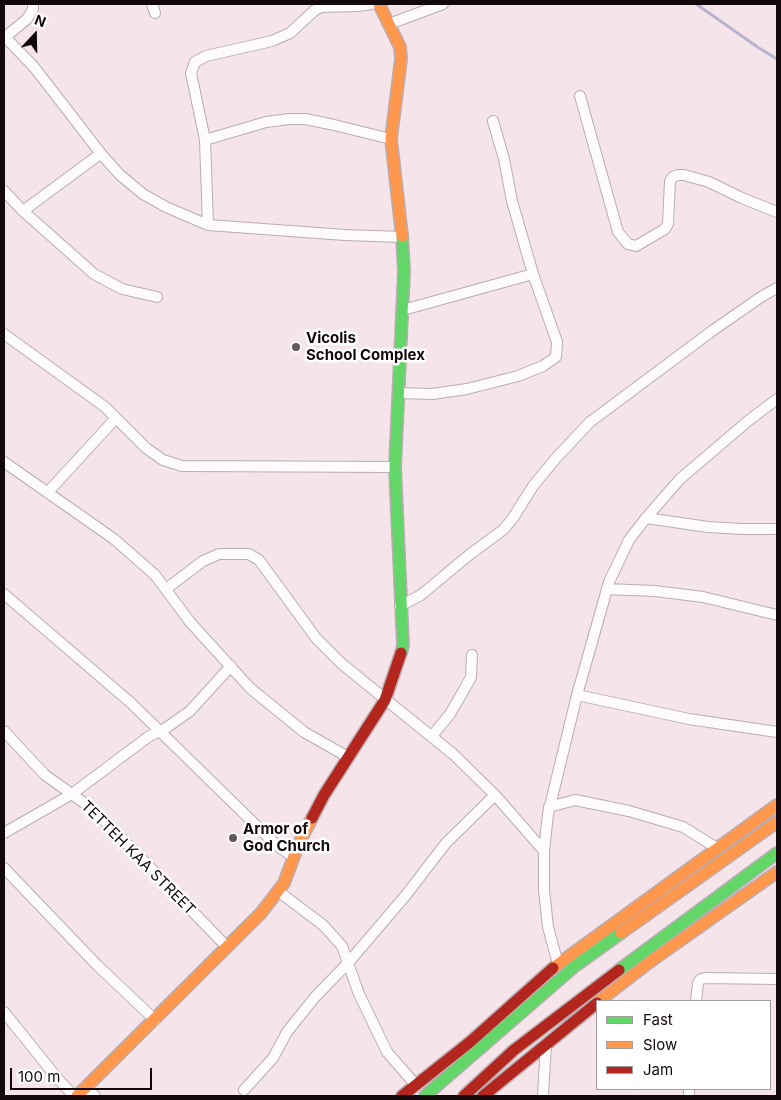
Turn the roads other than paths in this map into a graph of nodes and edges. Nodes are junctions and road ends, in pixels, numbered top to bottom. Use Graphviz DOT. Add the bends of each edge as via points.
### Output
graph roads {
  1 [pos="33,4"];
  2 [pos="372,4"];
  3 [pos="379,4"];
  4 [pos="443,4"];
  5 [pos="389,24"];
  6 [pos="4,37"];
  7 [pos="580,96"];
  8 [pos="493,121"];
  9 [pos="391,139"];
  10 [pos="204,140"];
  11 [pos="100,154"];
  12 [pos="4,191"];
  13 [pos="23,211"];
  14 [pos="777,212"];
  15 [pos="208,225"];
  16 [pos="402,237"];
  17 [pos="533,274"];
  18 [pos="777,288"];
  19 [pos="157,297"];
  20 [pos="403,310"];
  21 [pos="4,334"];
  22 [pos="399,393"];
  23 [pos="777,399"];
  24 [pos="116,418"];
  25 [pos="4,462"];
  26 [pos="395,467"];
  27 [pos="48,492"];
  28 [pos="646,518"];
  29 [pos="777,529"];
  30 [pos="166,588"];
  31 [pos="607,588"];
  32 [pos="4,594"];
  33 [pos="400,606"];
  34 [pos="777,615"];
  35 [pos="472,655"];
  36 [pos="231,666"];
  37 [pos="577,695"];
  38 [pos="385,700"];
  39 [pos="4,731"];
  40 [pos="159,732"];
  41 [pos="777,732"];
  42 [pos="432,736"];
  43 [pos="348,757"];
  44 [pos="72,794"];
  45 [pos="495,795"];
  46 [pos="777,805"];
  47 [pos="549,807"];
  48 [pos="777,822"];
  49 [pos="4,833"];
  50 [pos="742,846"];
  51 [pos="717,848"];
  52 [pos="544,851"];
  53 [pos="777,853"];
  54 [pos="294,857"];
  55 [pos="755,859"];
  56 [pos="4,868"];
  57 [pos="777,872"];
  58 [pos="668,884"];
  59 [pos="278,891"];
  60 [pos="675,894"];
  61 [pos="228,947"];
  62 [pos="632,961"];
  63 [pos="348,963"];
  64 [pos="558,964"];
  65 [pos="777,979"];
  66 [pos="619,986"];
  67 [pos="601,1000"];
  68 [pos="696,1000"];
  69 [pos="596,1004"];
  70 [pos="4,1012"];
  71 [pos="155,1020"];
  72 [pos="546,1044"];
  73 [pos="415,1084"];
  74 [pos="244,1090"];
  75 [pos="79,1093"];
  76 [pos="95,1096"];
  77 [pos="402,1096"];
  78 [pos="425,1096"];
  79 [pos="464,1096"];
  80 [pos="483,1096"];
  81 [pos="543,1096"];
  1 -- 6 [label="street" via="27,19"];
  2 -- 10 [label="street" via="322,7 290,33 272,41 206,56 194,62 191,73"];
  3 -- 5 [label="street"];
  4 -- 5 [label="street"];
  5 -- 9 [label="street" via="400,47 401,59"];
  6 -- 11 [label="street" via="34,67"];
  7 -- 14 [label="street" via="618,232 628,244 636,246 665,229 670,181 678,175 709,182"];
  8 -- 17 [label="street"];
  9 -- 10 [label="street" via="305,119 289,119 266,122"];
  9 -- 16 [label="street"];
  10 -- 15 [label="street"];
  11 -- 13 [label="street"];
  11 -- 15 [label="street" via="144,194"];
  12 -- 13 [label="street"];
  13 -- 19 [label="street" via="94,274 111,284"];
  15 -- 16 [label="street"];
  16 -- 20 [label="street"];
  17 -- 20 [label="street"];
  17 -- 22 [label="street" via="557,342 556,357 518,376 467,389 432,394"];
  18 -- 33 [label="street" via="712,331 590,422 533,486 504,530 421,595"];
  20 -- 22 [label="street"];
  21 -- 24 [label="street"];
  22 -- 26 [label="street"];
  23 -- 28 [label="street" via="680,479"];
  24 -- 26 [label="street" via="146,448 163,460 182,466"];
  24 -- 27 [label="street"];
  25 -- 27 [label="street"];
  26 -- 33 [label="street"];
  27 -- 30 [label="street" via="114,539"];
  28 -- 29 [label="street" via="708,527"];
  28 -- 31 [label="street" via="629,540"];
  30 -- 36 [label="street" via="190,622"];
  30 -- 38 [label="street" via="203,561 219,554 249,554 260,560 316,638"];
  31 -- 34 [label="street" via="703,597"];
  31 -- 37 [label="street"];
  32 -- 40 [label="street" via="99,673"];
  33 -- 38 [label="street" via="403,645"];
  35 -- 42 [label="street" via="466,688"];
  36 -- 40 [label="street" via="190,711"];
  36 -- 43 [label="street" via="250,688 304,732"];
  37 -- 41 [label="street" via="689,719"];
  37 -- 47 [label="street"];
  38 -- 42 [label="street"];
  38 -- 43 [label="street"];
  39 -- 44 [label="street, TETTEH KAA STREET" via="45,775"];
  40 -- 44 [label="street"];
  40 -- 54 [label="street" via="268,837"];
  42 -- 45 [label="street"];
  43 -- 54 [label="street" via="324,794"];
  44 -- 49 [label="street"];
  44 -- 61 [label="street, TETTEH KAA STREET" via="108,824"];
  45 -- 52 [label="street"];
  45 -- 63 [label="street" via="446,844"];
  46 -- 51 [label="street"];
  47 -- 51 [label="street" via="575,800 629,811 683,827"];
  47 -- 52 [label="street"];
  48 -- 50 [label="street"];
  50 -- 55 [label="street"];
  50 -- 60 [label="street"];
  51 -- 58 [label="street"];
  52 -- 64 [label="street" via="548,924"];
  53 -- 55 [label="street"];
  54 -- 59 [label="street"];
  55 -- 62 [label="street"];
  56 -- 71 [label="street"];
  57 -- 66 [label="street"];
  58 -- 60 [label="street"];
  58 -- 64 [label="street"];
  59 -- 61 [label="street"];
  59 -- 63 [label="street" via="323,925 342,946"];
  60 -- 78 [label="street" via="558,980"];
  61 -- 71 [label="street"];
  62 -- 66 [label="street"];
  62 -- 79 [label="street" via="514,1050"];
  63 -- 73 [label="street" via="387,1052"];
  63 -- 74 [label="street" via="314,997 273,1058"];
  64 -- 73 [label="street" via="470,1042"];
  65 -- 68 [label="street" via="700,979"];
  66 -- 67 [label="street"];
  69 -- 72 [label="street"];
  70 -- 75 [label="street" via="58,1079"];
  71 -- 75 [label="street"];
  72 -- 80 [label="street"];
  72 -- 81 [label="street"];
  73 -- 77 [label="street"];
  75 -- 76 [label="street"];
}
